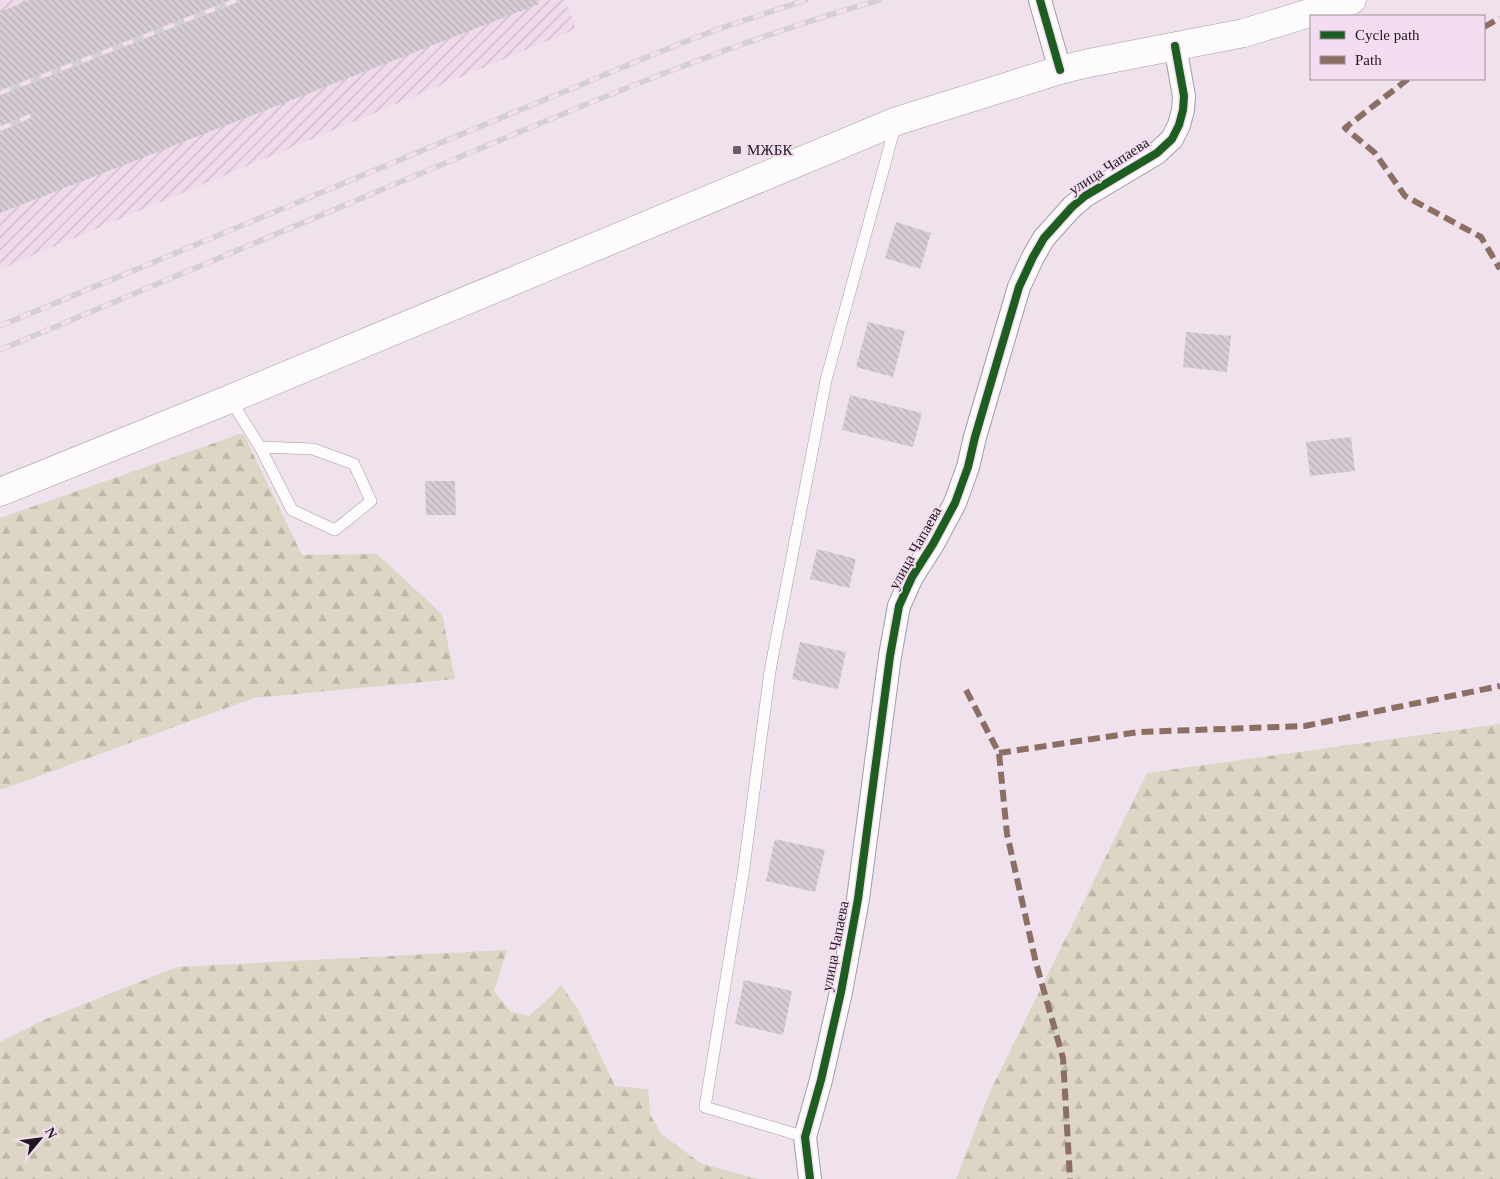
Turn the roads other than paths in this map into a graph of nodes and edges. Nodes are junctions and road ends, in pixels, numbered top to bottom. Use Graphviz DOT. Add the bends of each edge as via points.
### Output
graph roads {
  1 [pos="1040,0"];
  2 [pos="1352,0"];
  3 [pos="1175,46"];
  4 [pos="1060,70"];
  5 [pos="897,121"];
  6 [pos="230,399"];
  7 [pos="260,447"];
  8 [pos="0,492"];
  9 [pos="805,1137"];
  10 [pos="810,1179"];
  1 -- 4 [label="street"];
  2 -- 3 [label="main road" via="1244,33"];
  3 -- 4 [label="main road"];
  3 -- 9 [label="street, улица Чапаева" via="1184,96 1175,132 1157,153 1085,196 1044,238 1019,287 955,503 899,606 858,899 821,1080"];
  4 -- 5 [label="main road"];
  5 -- 6 [label="main road"];
  5 -- 9 [label="lane" via="822,400 770,671 743,875 705,1107"];
  6 -- 7 [label="lane"];
  6 -- 8 [label="main road"];
  7 -- 7 [label="lane" via="292,510 335,530 371,501 354,464 313,449"];
  9 -- 10 [label="street"];
}
